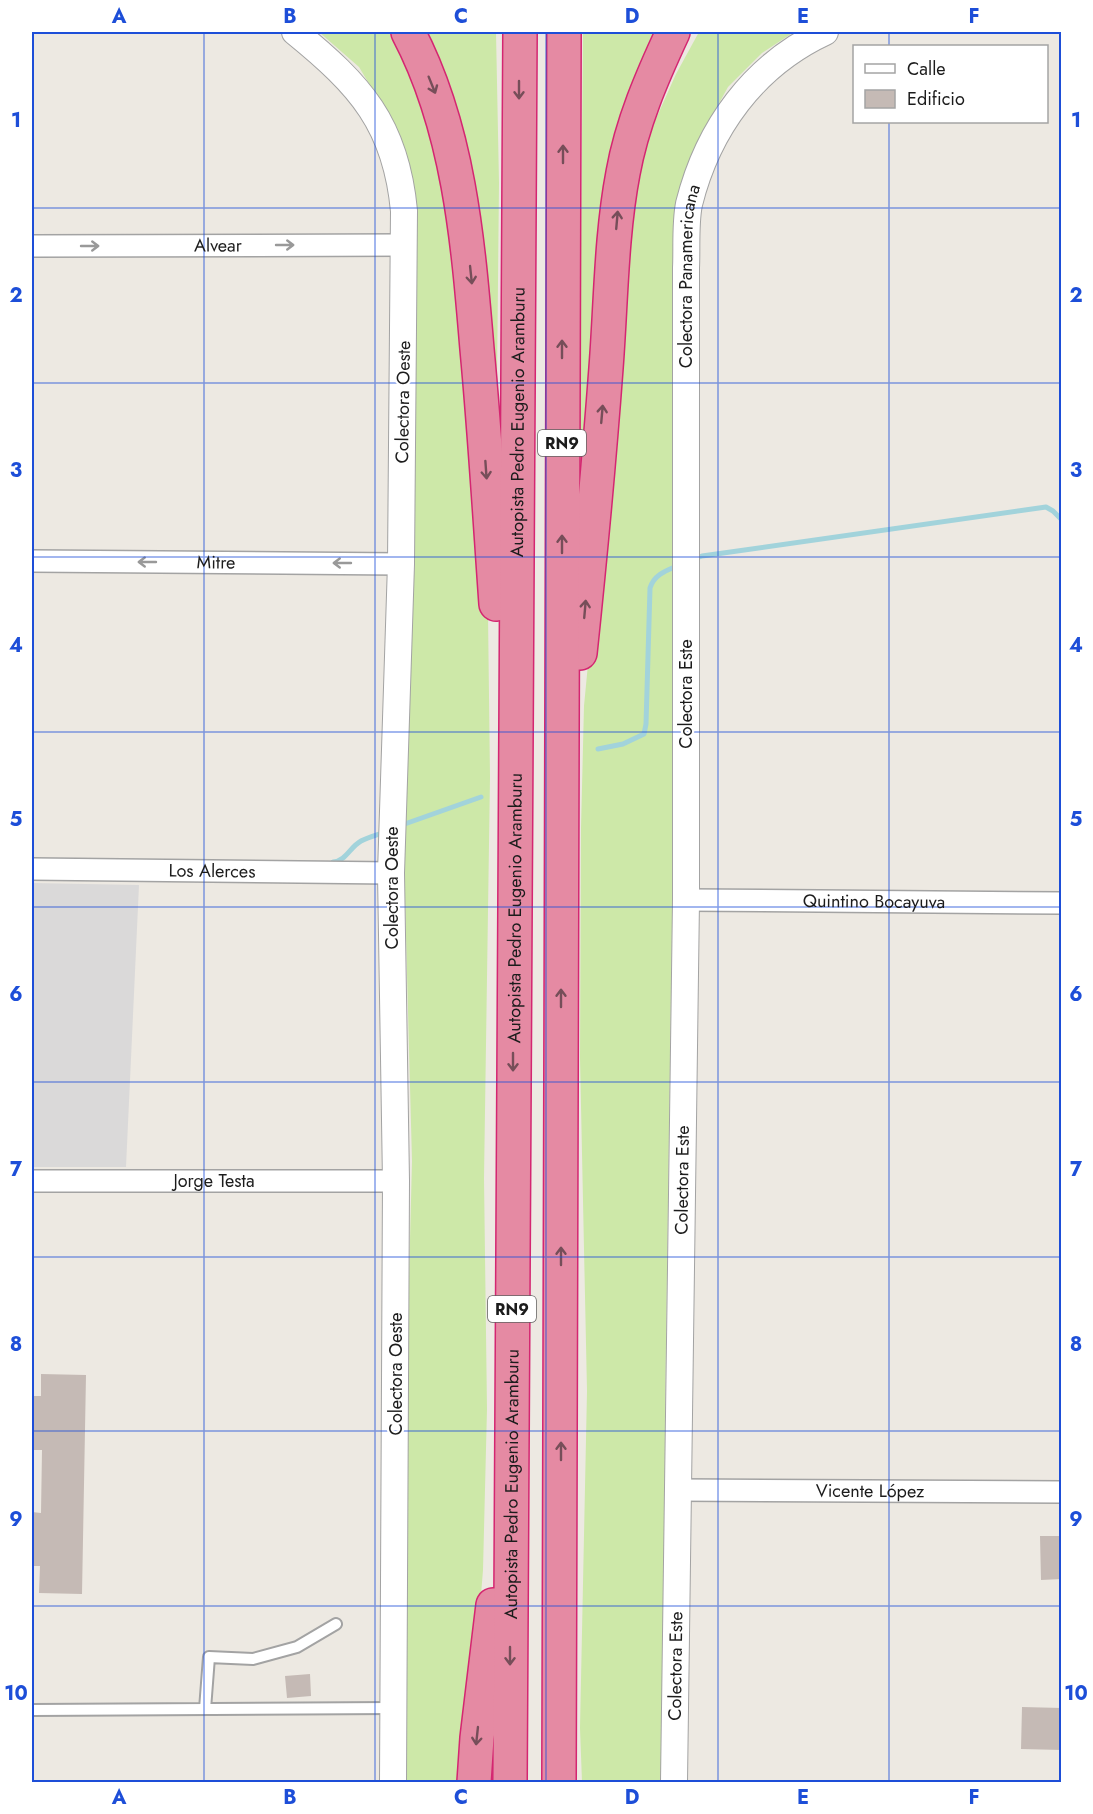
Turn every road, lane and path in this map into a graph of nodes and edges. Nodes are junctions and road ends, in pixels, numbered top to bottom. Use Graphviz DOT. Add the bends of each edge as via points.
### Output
graph roads {
  1 [pos="295,32"];
  2 [pos="408,32"];
  3 [pos="520,32"];
  4 [pos="564,32"];
  5 [pos="673,32"];
  6 [pos="825,32"];
  7 [pos="405,245"];
  8 [pos="32,246"];
  9 [pos="32,561"];
  10 [pos="400,564"];
  11 [pos="685,578"];
  12 [pos="514,836"];
  13 [pos="561,855"];
  14 [pos="32,869"];
  15 [pos="391,873"];
  16 [pos="686,900"];
  17 [pos="1062,903"];
  18 [pos="32,1181"];
  19 [pos="396,1181"];
  20 [pos="512,1259"];
  21 [pos="678,1490"];
  22 [pos="1062,1492"];
  23 [pos="561,1502"];
  24 [pos="336,1624"];
  25 [pos="394,1708"];
  26 [pos="205,1709"];
  27 [pos="32,1710"];
  28 [pos="393,1782"];
  29 [pos="474,1782"];
  30 [pos="510,1782"];
  31 [pos="559,1782"];
  32 [pos="573,1782"];
  33 [pos="674,1782"];
  1 -- 7 [label="street, Colectora Oeste" via="348,78 384,129 402,188"];
  2 -- 12 [label="highway, one-way" via="435,91 466,231"];
  3 -- 12 [label="highway, Autopista Pedro Eugenio Aramburu / RN9, one-way"];
  13 -- 4 [label="highway, RN9, one-way"];
  13 -- 5 [label="highway, one-way" via="622,173 646,92"];
  6 -- 11 [label="street, Colectora Panamericana" via="787,53 739,97 717,129 689,206"];
  8 -- 7 [label="street, Alvear, one-way"];
  7 -- 10 [label="street, Colectora Oeste"];
  10 -- 9 [label="street, Mitre, one-way"];
  10 -- 15 [label="street, Colectora Oeste"];
  11 -- 16 [label="street, Colectora Este"];
  12 -- 20 [label="highway, Autopista Pedro Eugenio Aramburu / RN9, one-way"];
  23 -- 13 [label="highway, RN9, one-way"];
  14 -- 15 [label="street, Los Alerces"];
  15 -- 19 [label="street, Colectora Oeste"];
  16 -- 17 [label="street, Quintino Bocayuva"];
  16 -- 21 [label="street, Colectora Este"];
  18 -- 19 [label="street, Jorge Testa"];
  19 -- 25 [label="street, Colectora Oeste"];
  20 -- 29 [label="highway, one-way" via="493,1600"];
  20 -- 30 [label="highway, Autopista Pedro Eugenio Aramburu / RN9, one-way"];
  21 -- 22 [label="street, Vicente López"];
  21 -- 33 [label="street, Colectora Este"];
  23 -- 31 [label="highway, RN9"];
  23 -- 32 [label="highway"];
  24 -- 26 [label="lane" via="297,1647 253,1659 209,1657"];
  25 -- 26 [label="lane"];
  25 -- 28 [label="street, Colectora Oeste"];
  26 -- 27 [label="lane"];
}
